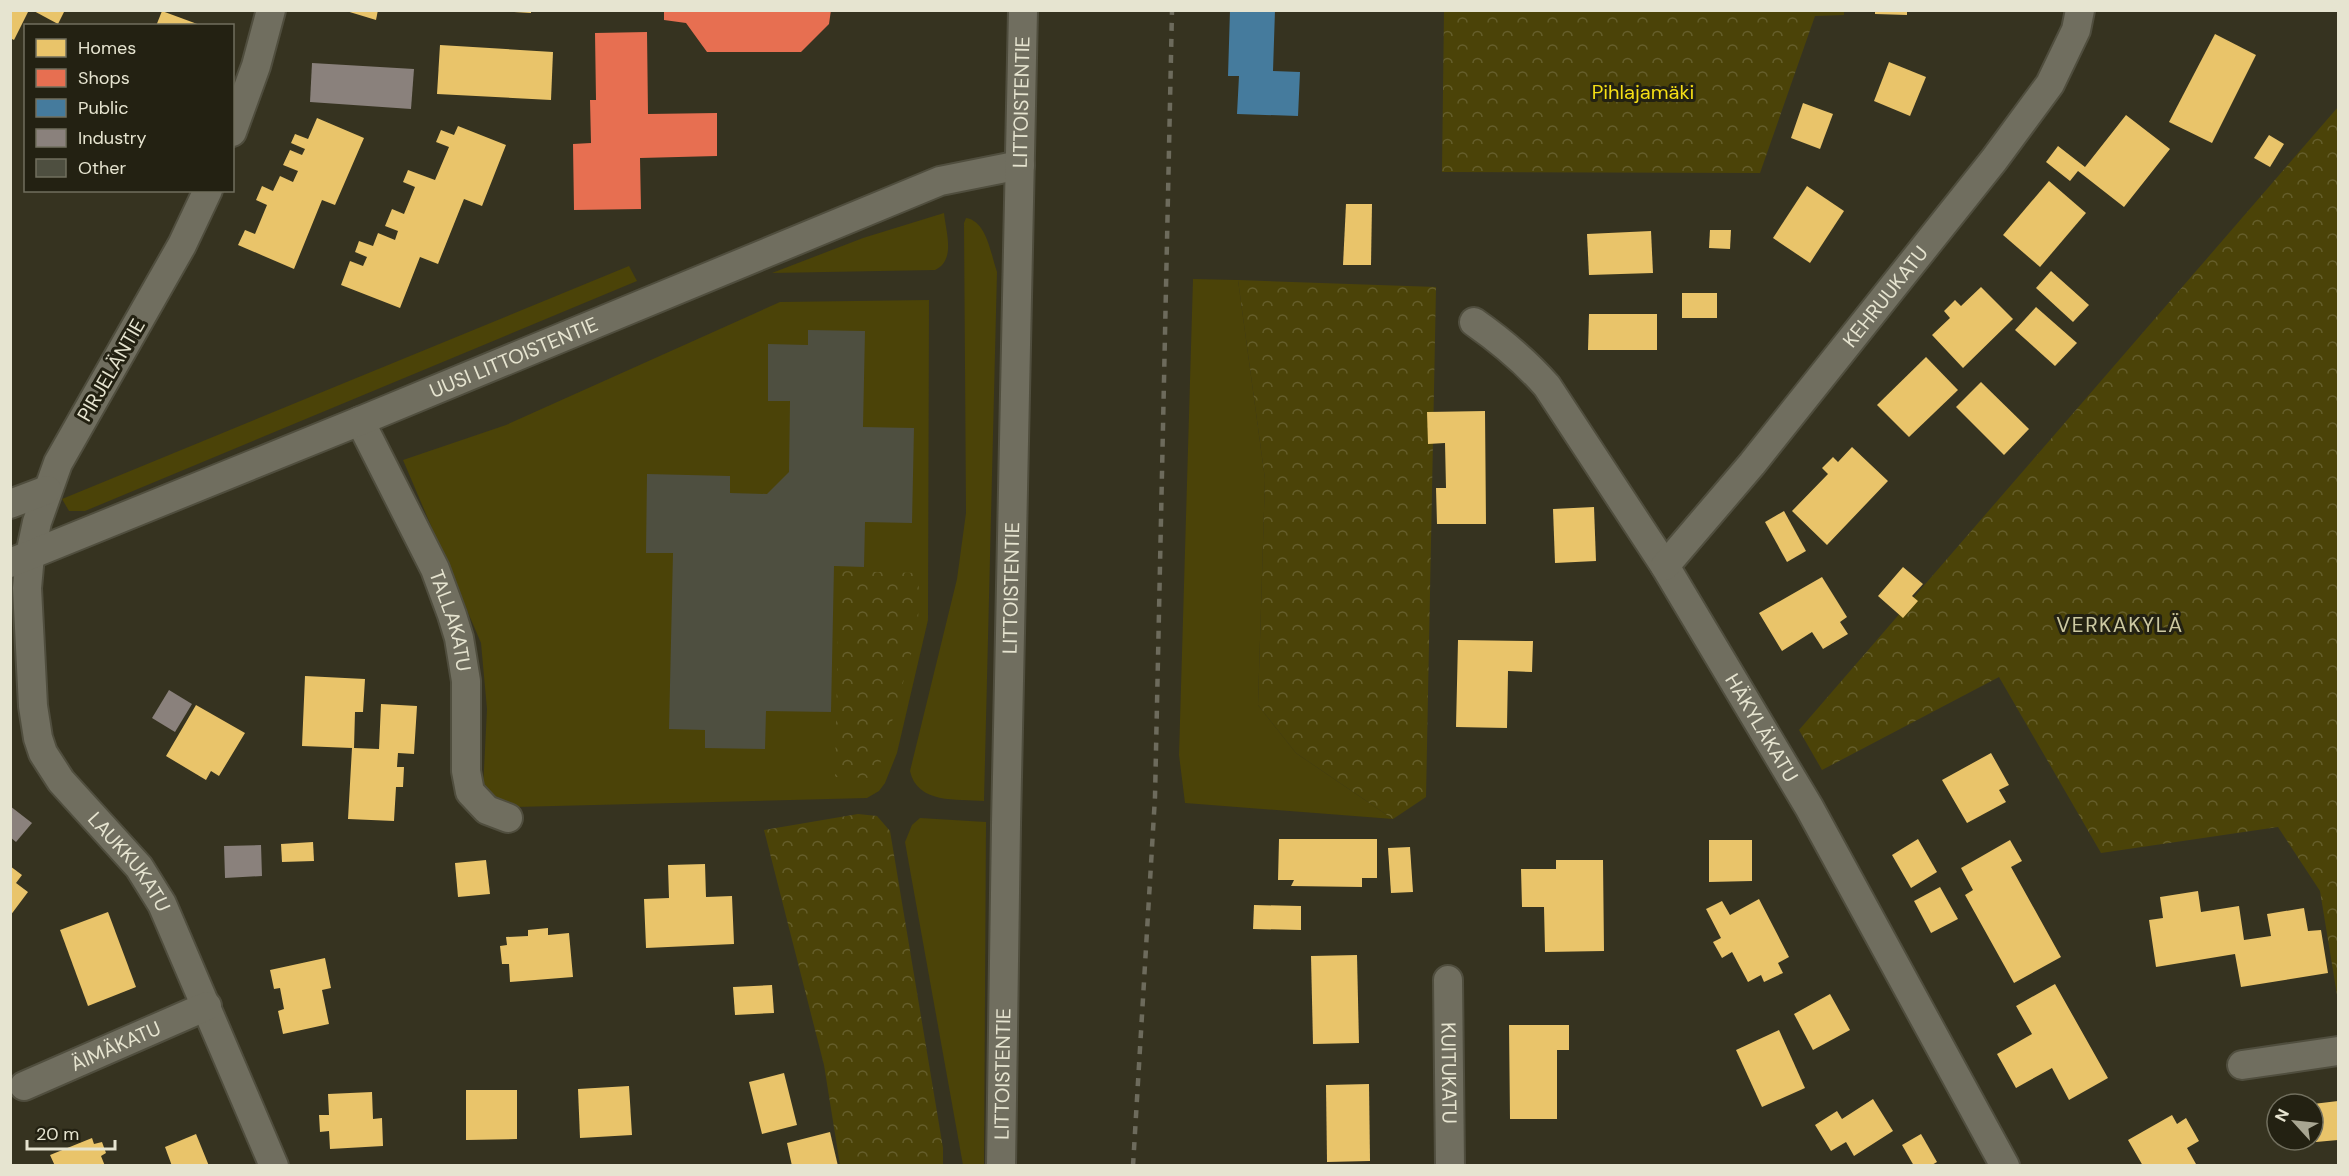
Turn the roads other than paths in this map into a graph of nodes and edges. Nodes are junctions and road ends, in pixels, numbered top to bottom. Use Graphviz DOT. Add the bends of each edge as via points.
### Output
graph roads {
  1 [pos="271,10"];
  2 [pos="1023,10"];
  3 [pos="2080,10"];
  4 [pos="234,126"];
  5 [pos="1020,165"];
  6 [pos="206,192"];
  7 [pos="1474,322"];
  8 [pos="360,421"];
  9 [pos="47,490"];
  10 [pos="10,504"];
  11 [pos="20,559"];
  12 [pos="1665,566"];
  13 [pos="508,819"];
  14 [pos="1448,980"];
  15 [pos="207,1006"];
  16 [pos="2338,1051"];
  17 [pos="2242,1065"];
  18 [pos="24,1086"];
  19 [pos="274,1166"];
  20 [pos="1001,1166"];
  21 [pos="1450,1166"];
  22 [pos="2005,1166"];
  1 -- 4 [label="street"];
  2 -- 5 [label="street, LITTOISTENTIE"];
  3 -- 12 [label="street, KEHRUUKATU" via="2076,30 2050,84 1994,160 1752,464"];
  5 -- 8 [label="street, UUSI LITTOISTENTIE" via="940,181"];
  5 -- 20 [label="street, LITTOISTENTIE"];
  6 -- 9 [label="street, PIRJELÄNTIE" via="182,245"];
  7 -- 12 [label="street, HÄKYLÄKATU" via="1527,363 1547,386"];
  8 -- 11 [label="street, UUSI LITTOISTENTIE"];
  8 -- 13 [label="street, TALLAKATU" via="435,568 456,626 466,681 466,771 470,792 487,810"];
  9 -- 10 [label="street"];
  9 -- 11 [label="street, PIRJELÄNTIE"];
  11 -- 15 [label="street, LAUKKUKATU" via="27,588 33,706 43,753 61,781 151,885"];
  12 -- 22 [label="street, HÄKYLÄKATU" via="1809,807"];
  14 -- 21 [label="street, KUITUKATU"];
  15 -- 18 [label="street, ÄIMÄKATU"];
  15 -- 19 [label="street, LAUKKUKATU"];
  16 -- 17 [label="street"];
}
